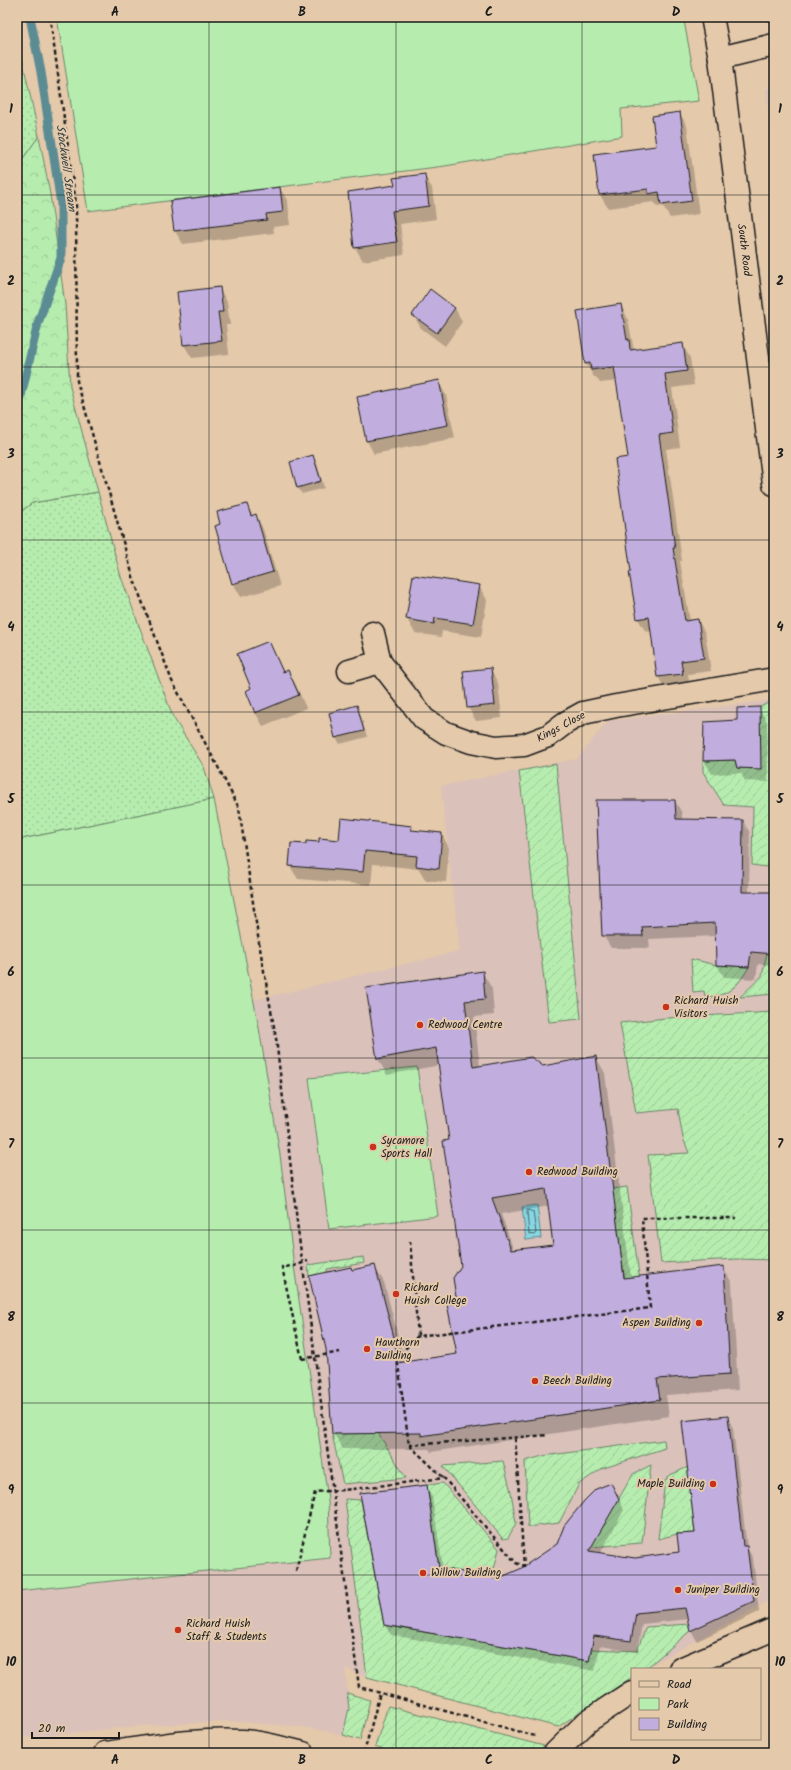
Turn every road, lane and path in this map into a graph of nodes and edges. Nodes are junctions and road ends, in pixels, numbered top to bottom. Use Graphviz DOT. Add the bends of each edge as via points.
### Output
graph roads {
  1 [pos="50,17"];
  2 [pos="712,17"];
  3 [pos="774,45"];
  4 [pos="720,58"];
  5 [pos="774,484"];
  6 [pos="373,633"];
  7 [pos="380,662"];
  8 [pos="349,671"];
  9 [pos="774,679"];
  10 [pos="736,1218"];
  11 [pos="410,1241"];
  12 [pos="308,1261"];
  13 [pos="303,1263"];
  14 [pos="418,1336"];
  15 [pos="340,1352"];
  16 [pos="548,1434"];
  17 [pos="515,1437"];
  18 [pos="409,1445"];
  19 [pos="444,1478"];
  20 [pos="334,1490"];
  21 [pos="296,1571"];
  22 [pos="774,1629"];
  23 [pos="682,1668"];
  24 [pos="380,1693"];
  25 [pos="631,1693"];
  26 [pos="243,1747"];
  27 [pos="560,1748"];
  28 [pos="105,1753"];
  29 [pos="303,1753"];
  30 [pos="364,1753"];
  1 -- 13 [label="path" via="76,204 76,381 134,580 169,674 239,808 276,1038"];
  2 -- 4 [label="street, South Road"];
  3 -- 4 [label="street"];
  4 -- 5 [label="street, South Road"];
  6 -- 7 [label="street, Kings Close"];
  7 -- 8 [label="street"];
  7 -- 9 [label="street, Kings Close" via="424,719 446,733 496,747 524,745 548,736 583,713"];
  10 -- 14 [label="path" via="642,1218 650,1308"];
  11 -- 14 [label="path"];
  12 -- 13 [label="path"];
  13 -- 15 [label="path, bridge" via="282,1267 302,1358"];
  13 -- 20 [label="path"];
  14 -- 18 [label="path" via="397,1357"];
  16 -- 17 [label="path"];
  17 -- 18 [label="path"];
  17 -- 19 [label="path" via="524,1566 516,1563"];
  18 -- 19 [label="path"];
  19 -- 20 [label="path"];
  20 -- 21 [label="path" via="314,1492"];
  20 -- 24 [label="path" via="359,1687"];
  22 -- 23 [label="street"];
  24 -- 27 [label="path"];
  24 -- 30 [label="path"];
  25 -- 27 [label="street" via="588,1721"];
  26 -- 28 [label="street" via="207,1741"];
  26 -- 29 [label="street" via="276,1746"];
}
